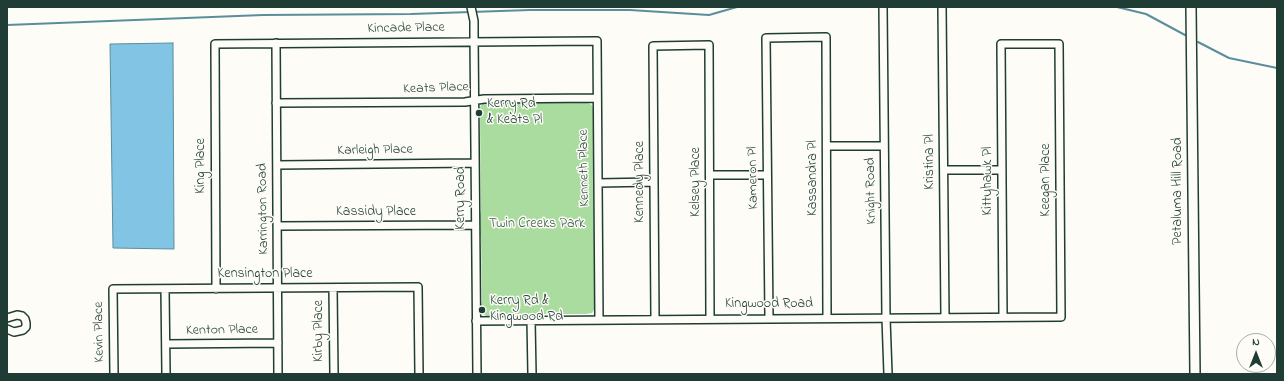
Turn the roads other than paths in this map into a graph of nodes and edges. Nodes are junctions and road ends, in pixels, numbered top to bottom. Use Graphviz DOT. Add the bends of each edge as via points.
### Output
graph roads {
  1 [pos="471,7"];
  2 [pos="883,7"];
  3 [pos="942,7"];
  4 [pos="1192,7"];
  5 [pos="826,37"];
  6 [pos="597,40"];
  7 [pos="474,41"];
  8 [pos="276,43"];
  9 [pos="215,44"];
  10 [pos="1001,44"];
  11 [pos="653,46"];
  12 [pos="597,98"];
  13 [pos="475,101"];
  14 [pos="276,103"];
  15 [pos="827,146"];
  16 [pos="884,146"];
  17 [pos="475,163"];
  18 [pos="276,165"];
  19 [pos="944,170"];
  20 [pos="1002,170"];
  21 [pos="710,175"];
  22 [pos="767,175"];
  23 [pos="654,182"];
  24 [pos="598,183"];
  25 [pos="475,225"];
  26 [pos="277,226"];
  27 [pos="278,288"];
  28 [pos="333,288"];
  29 [pos="113,289"];
  30 [pos="165,289"];
  31 [pos="216,289"];
  32 [pos="1003,316"];
  33 [pos="1061,316"];
  34 [pos="945,317"];
  35 [pos="7,318"];
  36 [pos="769,318"];
  37 [pos="827,318"];
  38 [pos="886,318"];
  39 [pos="655,319"];
  40 [pos="710,319"];
  41 [pos="531,320"];
  42 [pos="599,320"];
  43 [pos="476,321"];
  44 [pos="7,329"];
  45 [pos="278,343"];
  46 [pos="166,344"];
  47 [pos="114,374"];
  48 [pos="166,374"];
  49 [pos="278,374"];
  50 [pos="334,374"];
  51 [pos="419,374"];
  52 [pos="477,374"];
  53 [pos="532,374"];
  54 [pos="888,374"];
  55 [pos="1195,374"];
  1 -- 7 [label="street, Kerry Road"];
  2 -- 16 [label="street, Knight Road"];
  3 -- 19 [label="street, Kristina Pl"];
  4 -- 55 [label="main road, Petaluma Hill Road"];
  5 -- 15 [label="street, Kassandra Pl"];
  5 -- 22 [label="street, Kameron Pl" via="766,38"];
  6 -- 7 [label="street, Kincade Place"];
  6 -- 12 [label="street, Kenneth Place"];
  7 -- 8 [label="street, Kincade Place"];
  7 -- 13 [label="street, Kerry Road"];
  8 -- 9 [label="street, Kincade Place"];
  8 -- 14 [label="street, Karrington Road"];
  9 -- 31 [label="street, King Place"];
  10 -- 20 [label="street, Kittyhawk Pl"];
  10 -- 33 [label="street, Keegan Place" via="1059,44"];
  11 -- 21 [label="street, Kelsey Place" via="709,45"];
  11 -- 23 [label="street, Kennedy Place"];
  12 -- 13 [label="street, Keats Place"];
  12 -- 24 [label="street, Kenneth Place"];
  13 -- 14 [label="street, Keats Place"];
  13 -- 17 [label="street, Kerry Road"];
  14 -- 18 [label="street, Karrington Road"];
  15 -- 16 [label="street"];
  15 -- 37 [label="street, Kassandra Pl"];
  16 -- 38 [label="street, Knight Road"];
  17 -- 18 [label="street, Karleigh Place"];
  17 -- 25 [label="street, Kerry Road"];
  18 -- 26 [label="street, Karrington Road"];
  19 -- 20 [label="street"];
  19 -- 34 [label="street, Kristina Pl"];
  20 -- 32 [label="street, Kittyhawk Pl"];
  21 -- 22 [label="street"];
  21 -- 40 [label="street, Kelsey Place"];
  22 -- 36 [label="street, Kameron Pl"];
  23 -- 24 [label="street"];
  23 -- 39 [label="street, Kennedy Place"];
  24 -- 42 [label="street, Kenneth Place"];
  25 -- 26 [label="street, Kassidy Place"];
  25 -- 43 [label="street, Kerry Road"];
  26 -- 27 [label="street, Karrington Road"];
  27 -- 28 [label="street, Kensington Place"];
  27 -- 31 [label="street, Kensington Place"];
  27 -- 45 [label="street, Karrington Road"];
  28 -- 50 [label="street, Kirby Place"];
  28 -- 51 [label="street, Kensington Place" via="418,287"];
  29 -- 30 [label="street, Kensington Place"];
  29 -- 47 [label="street, Kevin Place"];
  30 -- 31 [label="street, Kensington Place"];
  30 -- 46 [label="street"];
  32 -- 33 [label="street, Kingwood Road"];
  32 -- 34 [label="street, Kingwood Road"];
  34 -- 38 [label="street, Kingwood Road"];
  35 -- 44 [label="street" via="22,316 26,327 14,332"];
  36 -- 37 [label="street, Kingwood Road"];
  36 -- 40 [label="street, Kingwood Road"];
  37 -- 38 [label="street, Kingwood Road"];
  38 -- 54 [label="street, Knight Road"];
  39 -- 40 [label="street, Kingwood Road"];
  39 -- 42 [label="street, Kingwood Road"];
  41 -- 42 [label="street, Kingwood Road"];
  41 -- 43 [label="street, Kingwood Road"];
  41 -- 53 [label="street"];
  43 -- 52 [label="street, Kerry Road"];
  45 -- 46 [label="street, Kenton Place"];
  45 -- 49 [label="street, Karrington Road"];
  46 -- 48 [label="street"];
}
